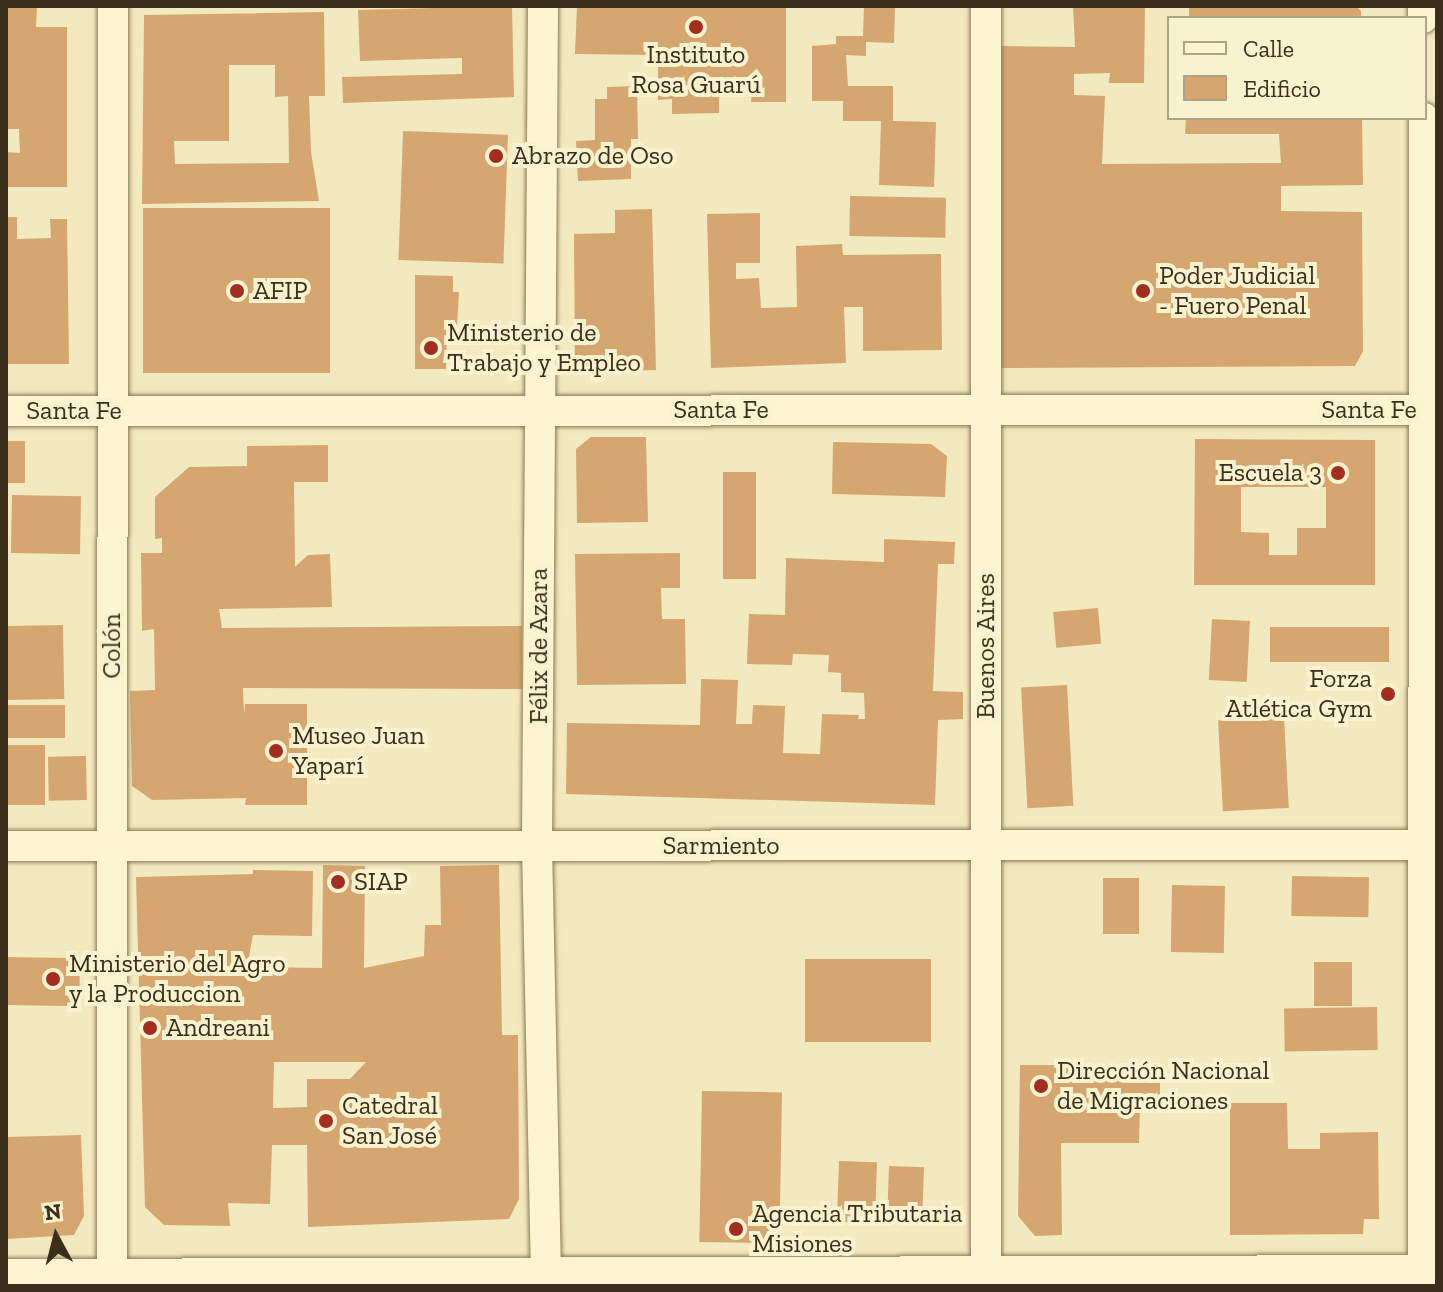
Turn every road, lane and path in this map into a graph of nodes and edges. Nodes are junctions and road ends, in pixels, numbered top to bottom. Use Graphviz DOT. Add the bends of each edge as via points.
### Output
graph roads {
  1 [pos="113,6"];
  2 [pos="543,6"];
  3 [pos="986,6"];
  4 [pos="1424,120"];
  5 [pos="540,410"];
  6 [pos="1430,410"];
  7 [pos="6,411"];
  8 [pos="112,411"];
  9 [pos="986,411"];
  10 [pos="537,845"];
  11 [pos="986,845"];
  12 [pos="1430,845"];
  13 [pos="6,846"];
  14 [pos="112,846"];
  15 [pos="6,1274"];
  16 [pos="1428,1275"];
  17 [pos="546,1279"];
  18 [pos="112,1280"];
  19 [pos="986,1280"];
  1 -- 8 [label="street, Colón"];
  2 -- 5 [label="street, Félix de Azara"];
  3 -- 9 [label="street, Buenos Aires"];
  4 -- 6 [label="street"];
  5 -- 8 [label="street, Santa Fe"];
  5 -- 9 [label="street, Santa Fe"];
  5 -- 10 [label="street, Félix de Azara"];
  6 -- 9 [label="street, Santa Fe"];
  6 -- 12 [label="street"];
  7 -- 8 [label="street, Santa Fe"];
  8 -- 14 [label="street, Colón"];
  9 -- 11 [label="street, Buenos Aires"];
  10 -- 11 [label="street, Sarmiento"];
  10 -- 14 [label="street, Sarmiento"];
  10 -- 17 [label="street, Félix de Azara"];
  11 -- 12 [label="street, Sarmiento"];
  11 -- 19 [label="street, Buenos Aires"];
  12 -- 16 [label="street"];
  13 -- 14 [label="street, Sarmiento"];
  14 -- 18 [label="street, Colón"];
  15 -- 18 [label="street"];
  16 -- 19 [label="street"];
  17 -- 18 [label="street"];
  17 -- 19 [label="street"];
}
